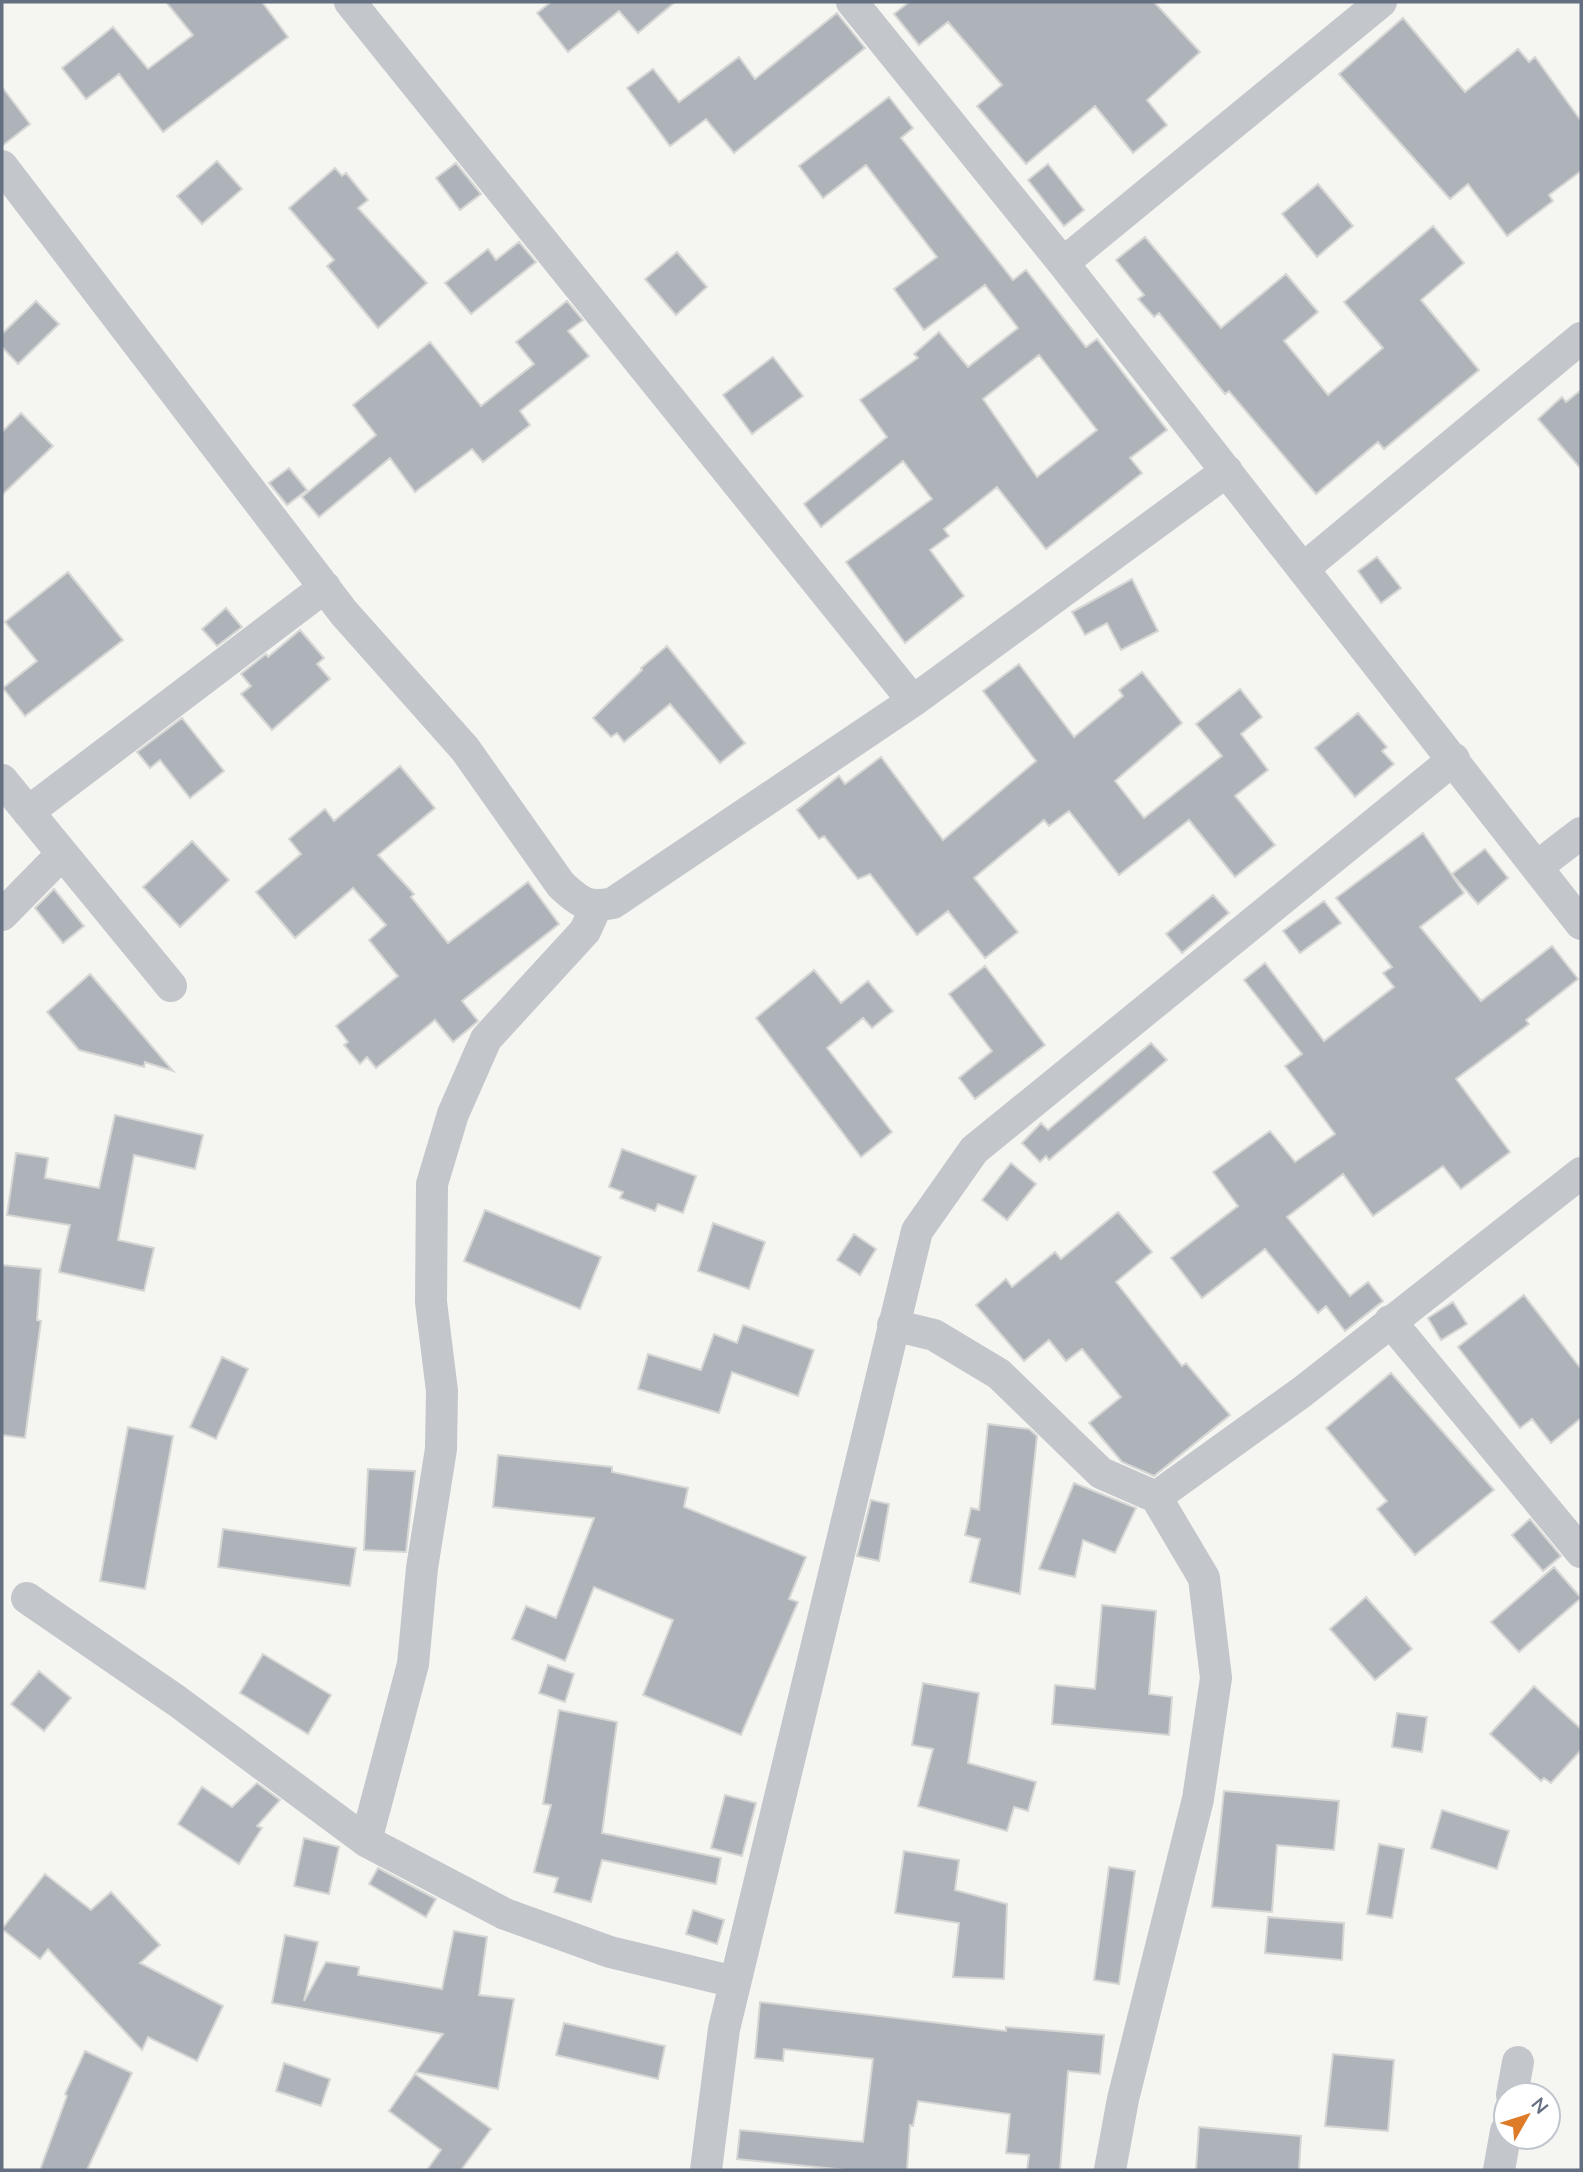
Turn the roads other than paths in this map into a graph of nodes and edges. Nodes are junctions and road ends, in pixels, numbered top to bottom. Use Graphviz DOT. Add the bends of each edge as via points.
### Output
graph roads {
  1 [pos="350,2"];
  2 [pos="852,2"];
  3 [pos="1381,2"];
  4 [pos="2,166"];
  5 [pos="1063,263"];
  6 [pos="1581,338"];
  7 [pos="1227,471"];
  8 [pos="1304,568"];
  9 [pos="325,587"];
  10 [pos="913,701"];
  11 [pos="1454,759"];
  12 [pos="2,780"];
  13 [pos="28,812"];
  14 [pos="1581,833"];
  15 [pos="62,853"];
  16 [pos="1538,866"];
  17 [pos="596,907"];
  18 [pos="2,915"];
  19 [pos="1581,924"];
  20 [pos="171,986"];
  21 [pos="1581,1173"];
  22 [pos="1390,1321"];
  23 [pos="893,1325"];
  24 [pos="1156,1497"];
  25 [pos="1581,1552"];
  26 [pos="27,1598"];
  27 [pos="366,1840"];
  28 [pos="735,1982"];
  29 [pos="1518,2062"];
  30 [pos="1515,2081"];
  31 [pos="1502,2151"];
  32 [pos="706,2170"];
  33 [pos="1110,2170"];
  34 [pos="1499,2170"];
  1 -- 10 [label="street"];
  2 -- 5 [label="street"];
  3 -- 5 [label="street"];
  4 -- 9 [label="street"];
  5 -- 7 [label="street"];
  6 -- 8 [label="street"];
  7 -- 8 [label="street"];
  7 -- 10 [label="street"];
  8 -- 11 [label="street"];
  9 -- 13 [label="street"];
  9 -- 17 [label="street" via="465,749 561,885 579,902"];
  10 -- 17 [label="street" via="613,903"];
  11 -- 16 [label="street"];
  11 -- 23 [label="street" via="974,1150 917,1231"];
  12 -- 13 [label="street"];
  13 -- 15 [label="street"];
  14 -- 16 [label="street"];
  15 -- 18 [label="street"];
  15 -- 20 [label="street"];
  16 -- 19 [label="street"];
  17 -- 27 [label="street" via="585,931 486,1039 453,1114 432,1184 431,1302 442,1391 441,1449 413,1664"];
  21 -- 22 [label="street"];
  22 -- 24 [label="street"];
  22 -- 25 [label="street"];
  23 -- 24 [label="street" via="934,1335 999,1374 1101,1474"];
  23 -- 28 [label="street"];
  24 -- 33 [label="street" via="1204,1578 1216,1678 1198,1799 1123,2099"];
  26 -- 27 [label="street"];
  27 -- 28 [label="street" via="505,1914 610,1952"];
  28 -- 32 [label="street" via="724,2029"];
  29 -- 30 [label="street"];
  31 -- 34 [label="street"];
}
